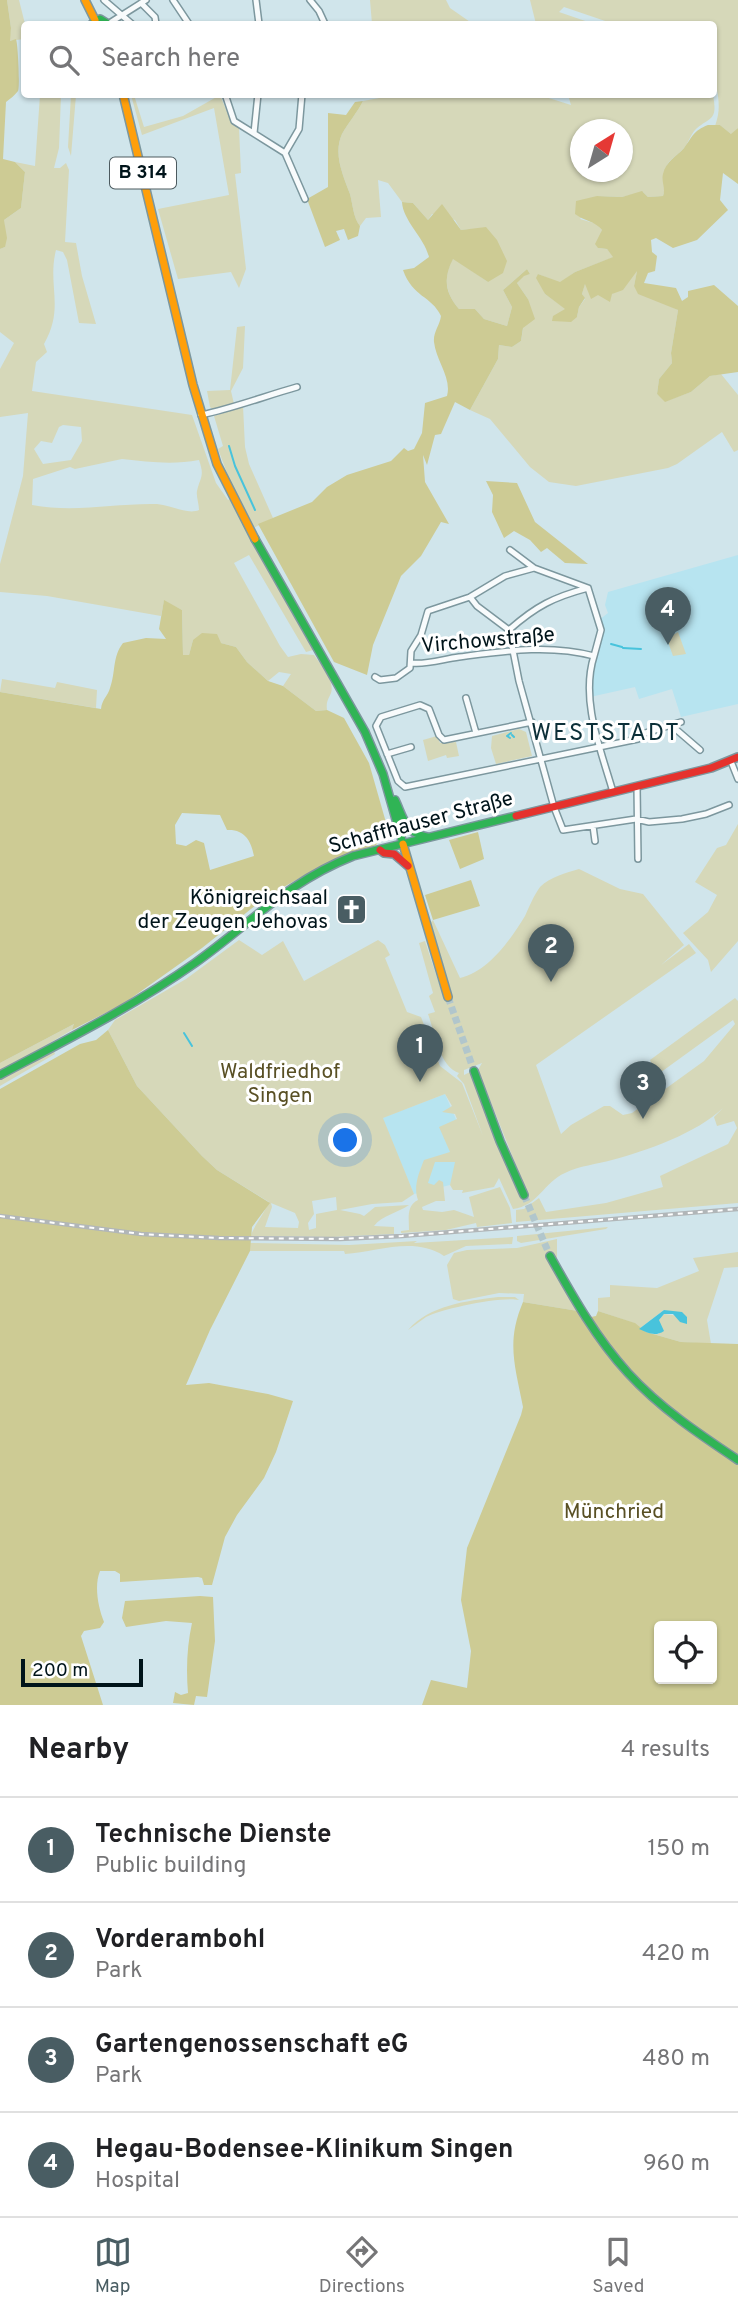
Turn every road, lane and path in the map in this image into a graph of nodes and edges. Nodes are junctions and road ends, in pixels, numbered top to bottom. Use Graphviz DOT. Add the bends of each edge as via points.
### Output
graph roads {
  1 [pos="85,0"];
  2 [pos="104,0"];
  3 [pos="173,0"];
  4 [pos="256,0"];
  5 [pos="310,0"];
  6 [pos="144,1"];
  7 [pos="122,15"];
  8 [pos="94,21"];
  9 [pos="113,21"];
  10 [pos="129,21"];
  11 [pos="156,21"];
  12 [pos="187,21"];
  13 [pos="259,21"];
  14 [pos="324,21"];
  15 [pos="124,98"];
  16 [pos="226,98"];
  17 [pos="258,98"];
  18 [pos="302,98"];
  19 [pos="254,133"];
  20 [pos="285,153"];
  21 [pos="305,199"];
  22 [pos="297,387"];
  23 [pos="201,415"];
  24 [pos="510,550"];
  25 [pos="534,568"];
  26 [pos="589,589"];
  27 [pos="470,597"];
  28 [pos="509,630"];
  29 [pos="513,650"];
  30 [pos="594,656"];
  31 [pos="411,663"];
  32 [pos="375,677"];
  33 [pos="466,698"];
  34 [pos="531,722"];
  35 [pos="671,726"];
  36 [pos="476,733"];
  37 [pos="683,736"];
  38 [pos="411,747"];
  39 [pos="600,747"];
  40 [pos="700,750"];
  41 [pos="387,754"];
  42 [pos="738,757"];
  43 [pos="541,758"];
  44 [pos="732,764"];
  45 [pos="738,779"];
  46 [pos="637,786"];
  47 [pos="613,792"];
  48 [pos="390,796"];
  49 [pos="729,805"];
  50 [pos="554,807"];
  51 [pos="636,819"];
  52 [pos="593,826"];
  53 [pos="429,838"];
  54 [pos="595,841"];
  55 [pos="403,844"];
  56 [pos="380,850"];
  57 [pos="638,859"];
  58 [pos="409,866"];
  59 [pos="448,997"];
  60 [pos="474,1071"];
  61 [pos="0,1075"];
  62 [pos="524,1195"];
  63 [pos="551,1256"];
  64 [pos="738,1460"];
  1 -- 8 [label="main road"];
  2 -- 7 [label="street"];
  3 -- 12 [label="street"];
  4 -- 13 [label="street"];
  5 -- 14 [label="street"];
  6 -- 7 [label="street"];
  6 -- 11 [label="street"];
  7 -- 9 [label="street"];
  7 -- 10 [label="street"];
  15 -- 23 [label="main road, B 314"];
  16 -- 19 [label="street" via="234,121"];
  17 -- 19 [label="street"];
  18 -- 20 [label="street" via="299,129"];
  19 -- 20 [label="street"];
  20 -- 21 [label="street"];
  22 -- 23 [label="street"];
  23 -- 48 [label="main road, B 314" via="217,464 241,514 341,688 378,760"];
  24 -- 25 [label="street"];
  25 -- 26 [label="street"];
  25 -- 27 [label="street" via="505,576"];
  26 -- 28 [label="street" via="542,604"];
  26 -- 30 [label="street" via="601,630"];
  27 -- 28 [label="street"];
  27 -- 31 [label="street" via="428,611 411,651"];
  28 -- 29 [label="street"];
  29 -- 30 [label="street, Virchowstraße" via="565,650"];
  29 -- 31 [label="street, Virchowstraße"];
  29 -- 34 [label="street"];
  30 -- 39 [label="street" via="589,684"];
  31 -- 32 [label="street" via="396,677"];
  33 -- 36 [label="street"];
  34 -- 36 [label="street"];
  34 -- 43 [label="street"];
  35 -- 37 [label="street"];
  35 -- 37 [label="street" via="680,722"];
  35 -- 39 [label="street"];
  36 -- 41 [label="street" via="441,739 429,709 420,705 377,721"];
  37 -- 40 [label="street"];
  38 -- 41 [label="street"];
  39 -- 43 [label="street"];
  39 -- 47 [label="street"];
  41 -- 43 [label="street" via="405,787"];
  42 -- 46 [label="main road, Schaffhauser Straße"];
  43 -- 50 [label="street"];
  44 -- 45 [label="street"];
  46 -- 47 [label="main road, Schaffhauser Straße"];
  46 -- 51 [label="street"];
  47 -- 50 [label="main road, Schaffhauser Straße"];
  48 -- 53 [label="main road, B 314" via="409,830"];
  48 -- 55 [label="main road, B 314"];
  49 -- 51 [label="street" via="682,819"];
  50 -- 52 [label="street" via="563,830"];
  50 -- 53 [label="main road, Schaffhauser Straße"];
  51 -- 52 [label="street"];
  51 -- 57 [label="street"];
  52 -- 54 [label="street"];
  53 -- 55 [label="main road, Schaffhauser Straße"];
  55 -- 56 [label="main road, Schaffhauser Straße"];
  55 -- 58 [label="main road"];
  56 -- 58 [label="main road"];
  56 -- 61 [label="main road, Schaffhauser Straße" via="303,878 164,984"];
  58 -- 59 [label="main road"];
  60 -- 62 [label="main road"];
  63 -- 64 [label="main road" via="584,1317 622,1368 674,1417"];
}
